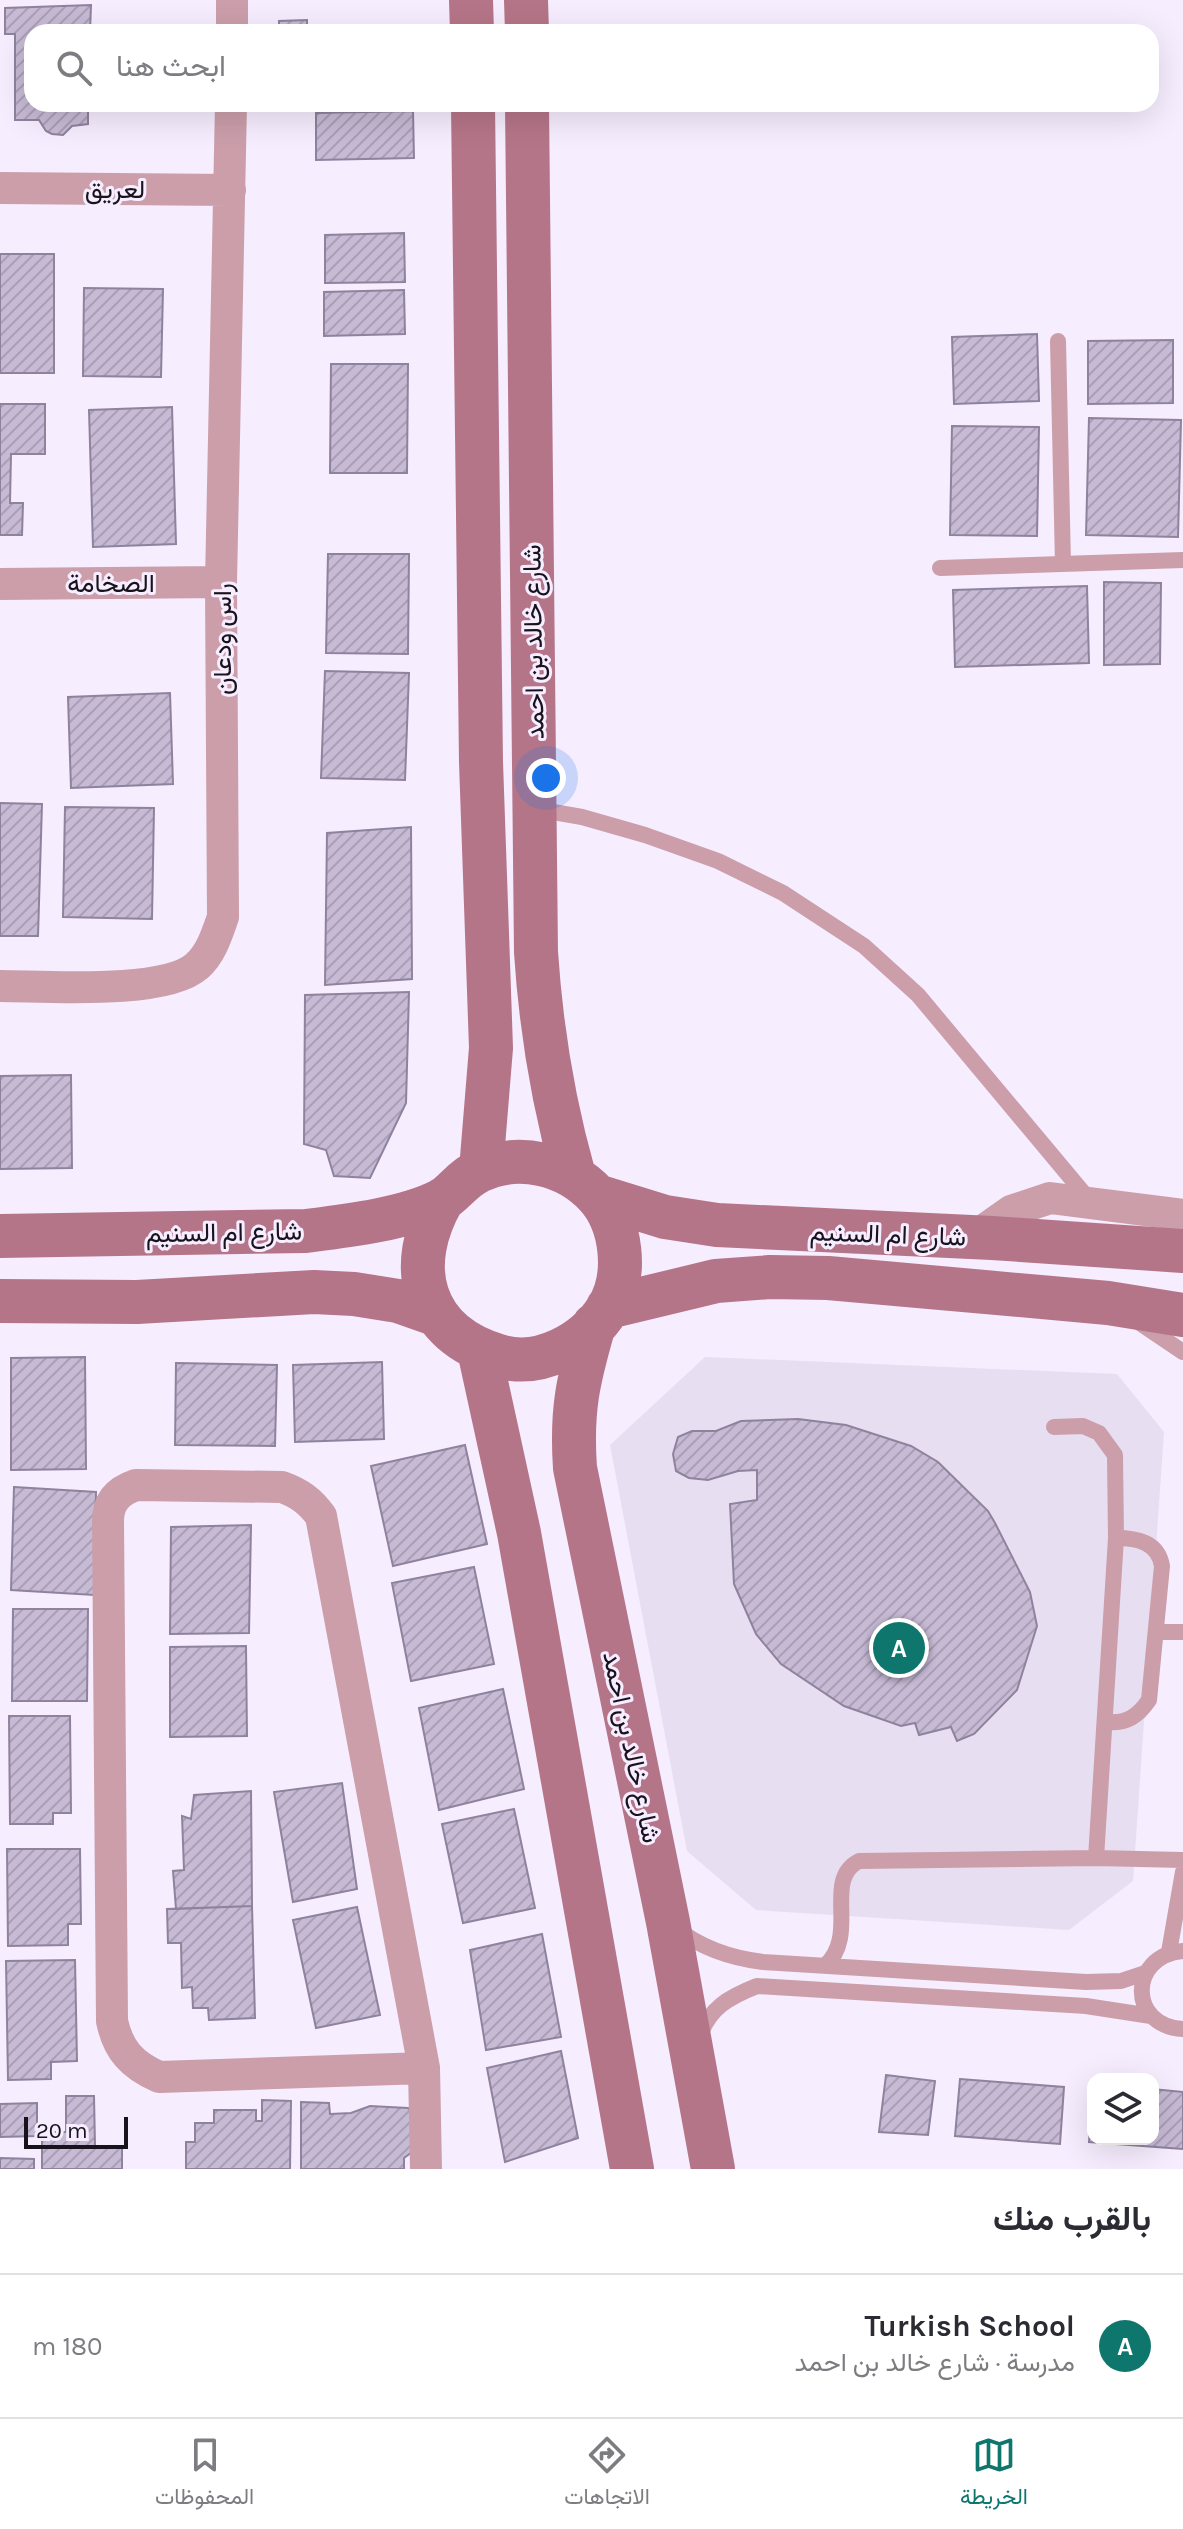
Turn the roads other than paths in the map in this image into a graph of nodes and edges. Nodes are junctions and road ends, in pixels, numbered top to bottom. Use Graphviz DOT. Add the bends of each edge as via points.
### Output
graph roads {
  1 [pos="232,0"];
  2 [pos="471,0"];
  3 [pos="526,0"];
  4 [pos="232,24"];
  5 [pos="472,24"];
  6 [pos="527,24"];
  7 [pos="231,112"];
  8 [pos="473,112"];
  9 [pos="527,112"];
  10 [pos="0,188"];
  11 [pos="230,190"];
  12 [pos="1058,341"];
  13 [pos="1183,560"];
  14 [pos="1063,564"];
  15 [pos="940,568"];
  16 [pos="221,582"];
  17 [pos="0,584"];
  18 [pos="535,809"];
  19 [pos="0,986"];
  20 [pos="481,1170"];
  21 [pos="586,1186"];
  22 [pos="443,1199"];
  23 [pos="1092,1203"];
  24 [pos="1183,1215"];
  25 [pos="0,1236"];
  26 [pos="974,1237"];
  27 [pos="1183,1251"];
  28 [pos="0,1301"];
  29 [pos="1108,1303"];
  30 [pos="435,1314"];
  31 [pos="1183,1315"];
  32 [pos="601,1316"];
  33 [pos="479,1350"];
  34 [pos="1183,1352"];
  35 [pos="1054,1427"];
  36 [pos="1116,1538"];
  37 [pos="1158,1632"];
  38 [pos="1183,1632"];
  39 [pos="1106,1722"];
  40 [pos="1096,1858"];
  41 [pos="1183,1860"];
  42 [pos="1183,1872"];
  43 [pos="668,1922"];
  44 [pos="1176,1951"];
  45 [pos="825,1966"];
  46 [pos="1145,1973"];
  47 [pos="1151,2016"];
  48 [pos="1183,2029"];
  49 [pos="692,2058"];
  50 [pos="424,2068"];
  51 [pos="426,2169"];
  52 [pos="632,2169"];
  53 [pos="713,2169"];
  1 -- 4 [label="street"];
  2 -- 5 [label="main road"];
  3 -- 6 [label="main road"];
  7 -- 11 [label="street, راس ودعان"];
  8 -- 20 [label="main road, شارع خالد بن احمد" via="481,762 491,1048"];
  9 -- 18 [label="main road, شارع خالد بن احمد"];
  10 -- 11 [label="street, لعريق"];
  11 -- 16 [label="street, راس ودعان"];
  12 -- 14 [label="lane"];
  13 -- 14 [label="lane"];
  14 -- 15 [label="lane"];
  16 -- 17 [label="street, الصخامة"];
  16 -- 19 [label="street, راس ودعان" via="223,917 214,943 197,966 174,980"];
  18 -- 21 [label="main road, شارع خالد بن احمد" via="540,1015 554,1103"];
  18 -- 23 [label="lane" via="595,820 718,861 783,893 864,946 918,995"];
  20 -- 21 [label="main road" via="512,1161 544,1164"];
  20 -- 22 [label="main road"];
  21 -- 26 [label="main road, شارع ام السنيم" via="665,1217 717,1225"];
  21 -- 32 [label="main road" via="612,1222 620,1250 618,1280"];
  22 -- 25 [label="main road, شارع ام السنيم" via="352,1226 306,1231"];
  22 -- 30 [label="main road" via="429,1223 423,1250 423,1282"];
  23 -- 24 [label="street"];
  23 -- 26 [label="street" via="1050,1198 1011,1211"];
  26 -- 27 [label="main road, شارع ام السنيم"];
  28 -- 30 [label="main road" via="137,1302 314,1292 398,1301"];
  29 -- 31 [label="main road, شارع ام السنيم"];
  29 -- 32 [label="main road, شارع ام السنيم" via="770,1277 716,1281"];
  29 -- 34 [label="lane"];
  30 -- 33 [label="main road"];
  32 -- 33 [label="main road" via="567,1348 538,1358 508,1359"];
  32 -- 43 [label="main road, شارع خالد بن احمد" via="577,1384 575,1468"];
  33 -- 52 [label="main road" via="519,1533"];
  35 -- 36 [label="lane" via="1083,1426 1110,1445 1115,1455"];
  36 -- 37 [label="lane" via="1147,1543 1160,1558"];
  36 -- 39 [label="lane"];
  37 -- 38 [label="lane"];
  37 -- 39 [label="lane" via="1149,1700 1129,1720"];
  39 -- 40 [label="lane"];
  40 -- 41 [label="lane"];
  40 -- 45 [label="lane" via="859,1861 842,1880 841,1941"];
  42 -- 44 [label="lane"];
  43 -- 45 [label="lane" via="688,1938 737,1959"];
  43 -- 49 [label="main road, شارع خالد بن احمد"];
  44 -- 46 [label="lane" via="1155,1960"];
  45 -- 46 [label="lane" via="1086,1982 1121,1981"];
  46 -- 47 [label="lane" via="1141,1988"];
  47 -- 48 [label="lane" via="1164,2026"];
  47 -- 49 [label="lane" via="1086,2006 757,1986 713,2011"];
  49 -- 53 [label="main road, شارع خالد بن احمد"];
  50 -- 50 [label="street" via="321,1516 298,1493 282,1487 127,1488 112,1502 108,1521 116,2040 141,2069 159,2077"];
  50 -- 51 [label="street"];
}
